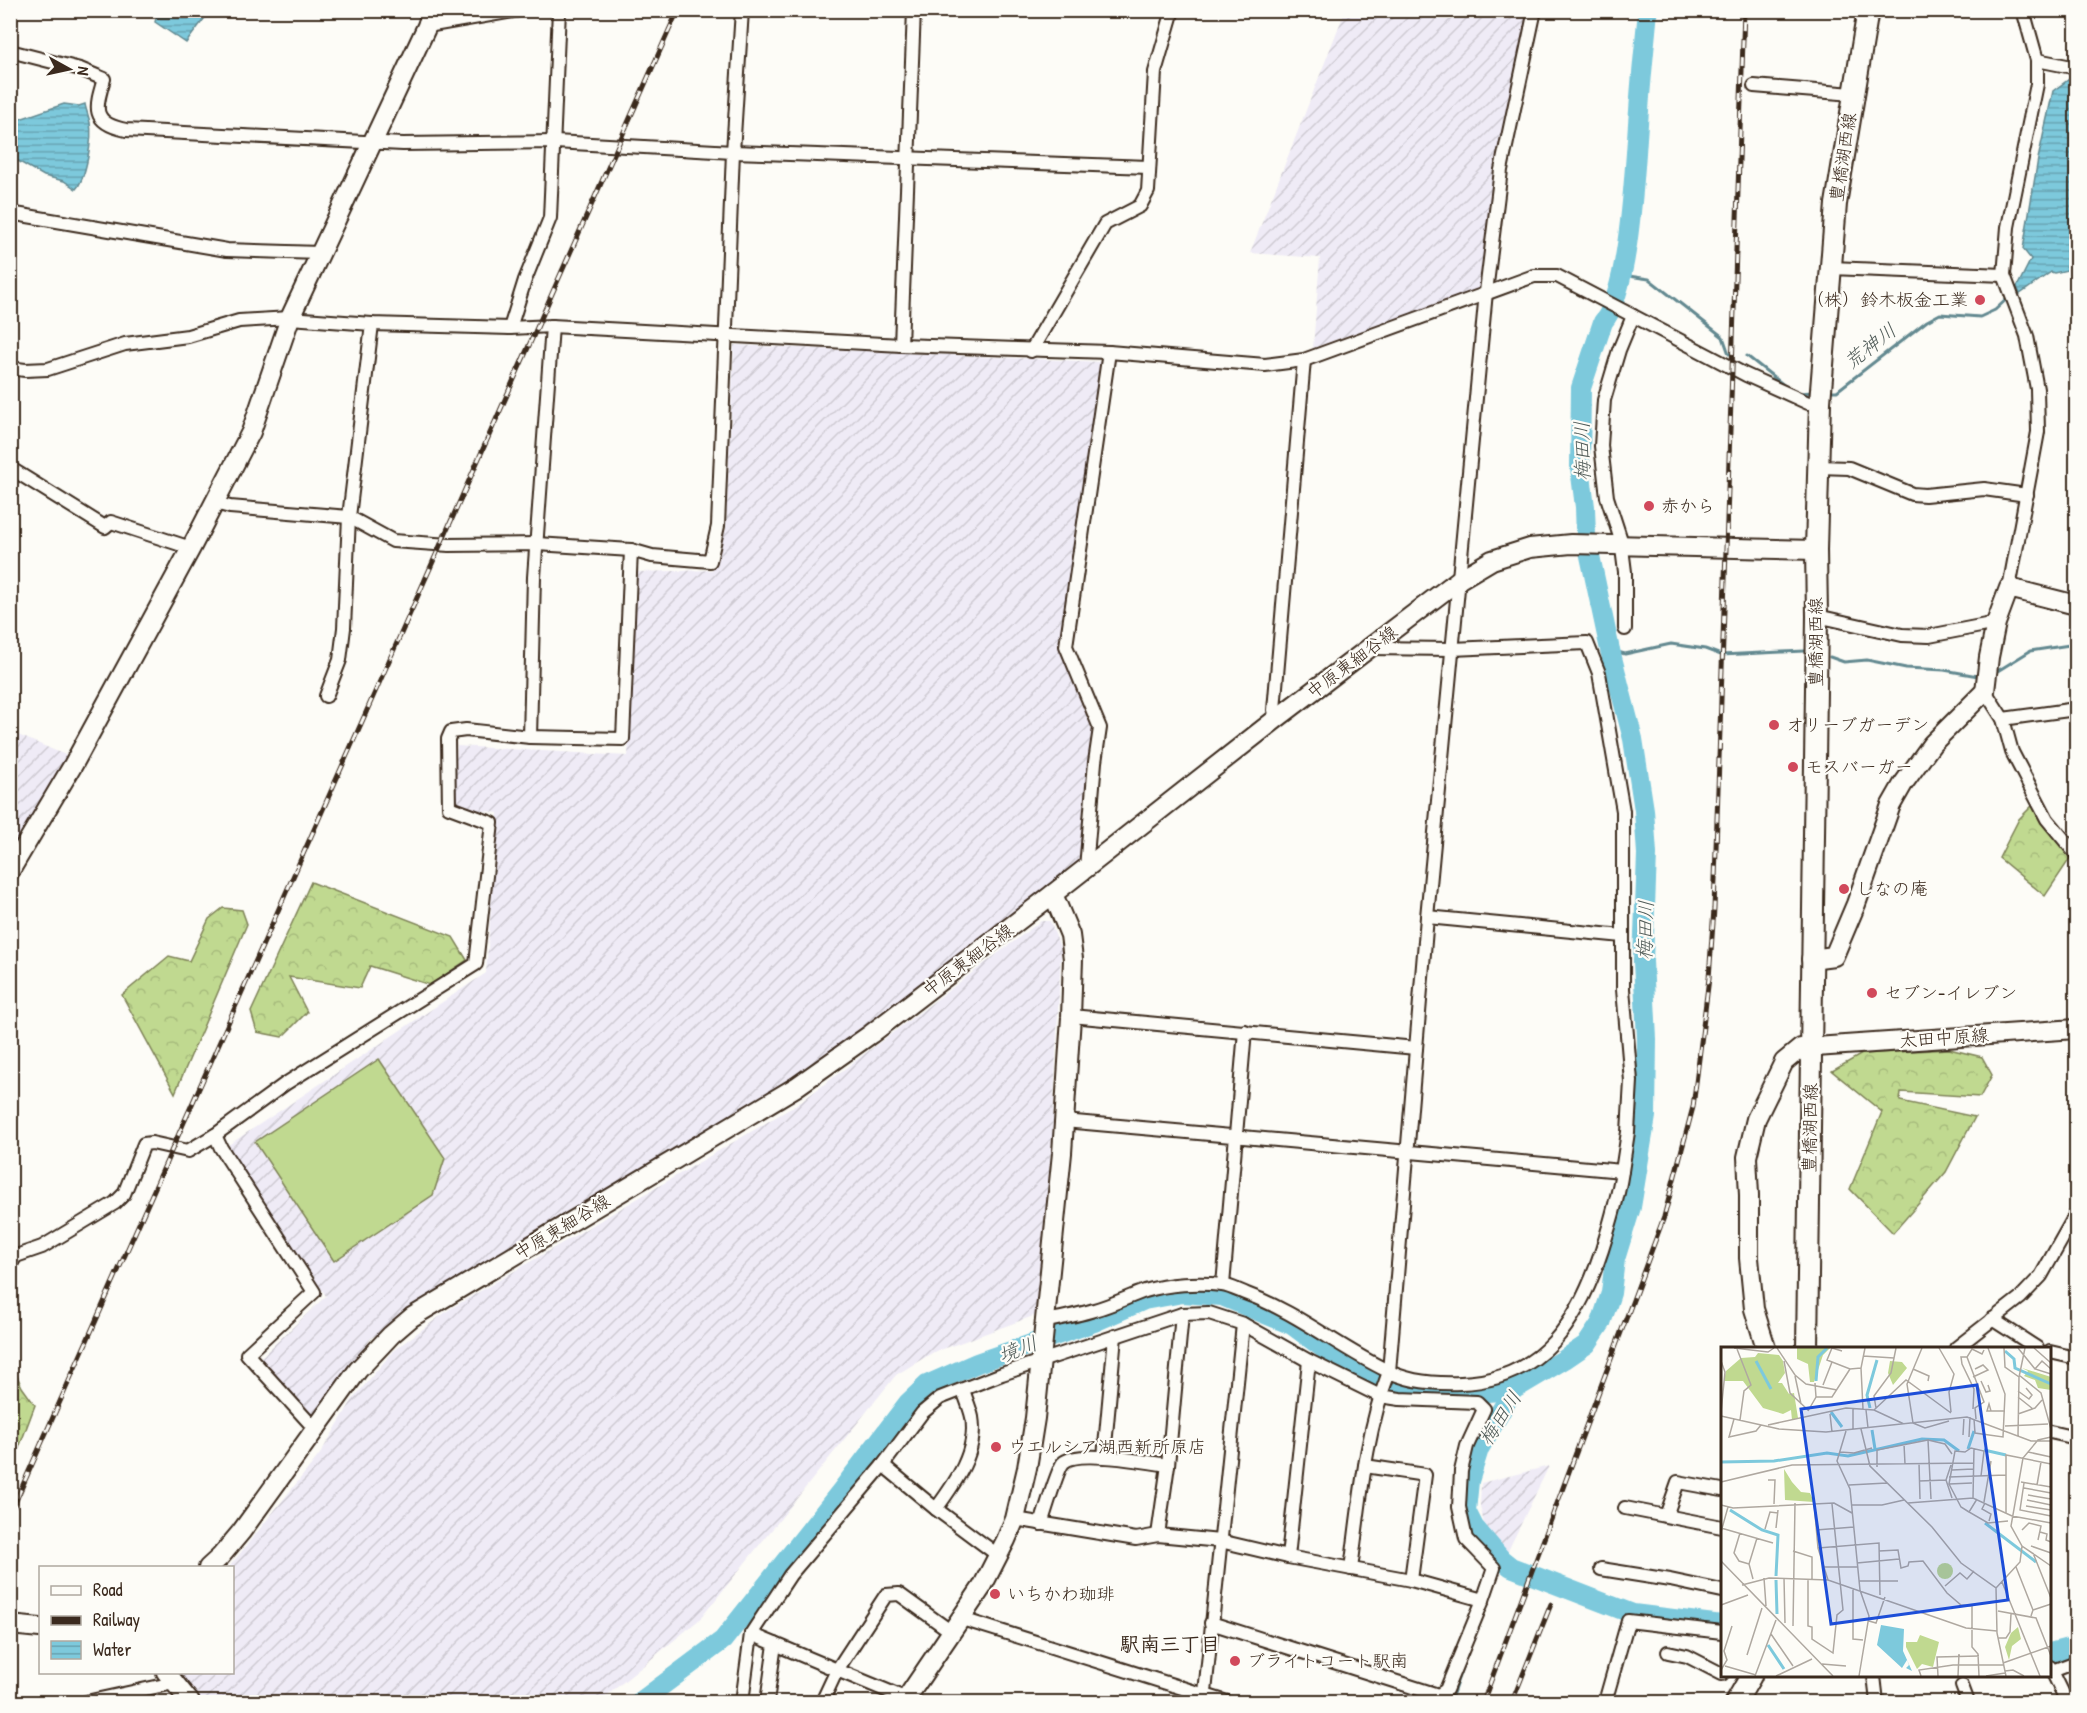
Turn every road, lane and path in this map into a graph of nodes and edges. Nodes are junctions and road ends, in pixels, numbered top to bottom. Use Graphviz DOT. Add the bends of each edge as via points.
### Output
graph roads {
  1 [pos="519,10"];
  2 [pos="559,10"];
  3 [pos="742,10"];
  4 [pos="914,10"];
  5 [pos="1173,10"];
  6 [pos="1535,10"];
  7 [pos="1868,10"];
  8 [pos="2023,10"];
  9 [pos="430,18"];
  10 [pos="10,51"];
  11 [pos="2037,60"];
  12 [pos="2075,66"];
  13 [pos="1754,86"];
  14 [pos="1853,94"];
  15 [pos="372,141"];
  16 [pos="555,142"];
  17 [pos="733,152"];
  18 [pos="909,158"];
  19 [pos="1149,167"];
  20 [pos="10,213"];
  21 [pos="320,254"];
  22 [pos="1831,268"];
  23 [pos="2004,275"];
  24 [pos="1486,292"];
  25 [pos="1631,315"];
  26 [pos="290,318"];
  27 [pos="372,324"];
  28 [pos="552,326"];
  29 [pos="510,328"];
  30 [pos="726,336"];
  31 [pos="901,345"];
  32 [pos="1031,351"];
  33 [pos="1109,352"];
  34 [pos="1304,360"];
  35 [pos="10,368"];
  36 [pos="1821,394"];
  37 [pos="1818,467"];
  38 [pos="10,468"];
  39 [pos="2027,495"];
  40 [pos="215,503"];
  41 [pos="349,517"];
  42 [pos="537,544"];
  43 [pos="1619,546"];
  44 [pos="191,548"];
  45 [pos="631,550"];
  46 [pos="1816,550"];
  47 [pos="1460,579"];
  48 [pos="2009,588"];
  49 [pos="2076,605"];
  50 [pos="1817,616"];
  51 [pos="1996,623"];
  52 [pos="1625,628"];
  53 [pos="1369,648"];
  54 [pos="1452,649"];
  55 [pos="1985,691"];
  56 [pos="326,696"];
  57 [pos="2076,709"];
  58 [pos="1276,719"];
  59 [pos="2003,719"];
  60 [pos="530,737"];
  61 [pos="2076,854"];
  62 [pos="1086,868"];
  63 [pos="10,871"];
  64 [pos="1053,894"];
  65 [pos="1427,917"];
  66 [pos="1623,936"];
  67 [pos="1811,959"];
  68 [pos="1071,1016"];
  69 [pos="2076,1029"];
  70 [pos="1245,1031"];
  71 [pos="1811,1047"];
  72 [pos="1416,1048"];
  73 [pos="1064,1121"];
  74 [pos="215,1136"];
  75 [pos="1237,1138"];
  76 [pos="1407,1150"];
  77 [pos="1622,1171"];
  78 [pos="2076,1214"];
  79 [pos="10,1264"];
  80 [pos="1223,1285"];
  81 [pos="1182,1314"];
  82 [pos="1992,1319"];
  83 [pos="1243,1324"];
  84 [pos="1045,1325"];
  85 [pos="1115,1336"];
  86 [pos="1766,1347"];
  87 [pos="1807,1347"];
  88 [pos="1957,1347"];
  89 [pos="2035,1347"];
  90 [pos="2051,1353"];
  91 [pos="2076,1359"];
  92 [pos="1041,1361"];
  93 [pos="1309,1361"];
  94 [pos="1389,1372"];
  95 [pos="963,1390"];
  96 [pos="1380,1396"];
  97 [pos="316,1430"];
  98 [pos="2051,1432"];
  99 [pos="2076,1440"];
  100 [pos="1104,1457"];
  101 [pos="883,1465"];
  102 [pos="1168,1465"];
  103 [pos="1365,1466"];
  104 [pos="1721,1490"];
  105 [pos="1625,1508"];
  106 [pos="936,1509"];
  107 [pos="1666,1516"];
  108 [pos="1015,1519"];
  109 [pos="1041,1524"];
  110 [pos="1721,1527"];
  111 [pos="1158,1535"];
  112 [pos="1220,1541"];
  113 [pos="999,1556"];
  114 [pos="1288,1557"];
  115 [pos="210,1566"];
  116 [pos="1351,1569"];
  117 [pos="1602,1569"];
  118 [pos="1411,1580"];
  119 [pos="1721,1591"];
  120 [pos="1483,1600"];
  121 [pos="1211,1623"];
  122 [pos="10,1625"];
  123 [pos="958,1626"];
  124 [pos="39,1628"];
  125 [pos="1721,1632"];
  126 [pos="751,1634"];
  127 [pos="775,1644"];
  128 [pos="1668,1652"];
  129 [pos="2076,1662"];
  130 [pos="2051,1669"];
  131 [pos="837,1670"];
  132 [pos="1721,1673"];
  133 [pos="1727,1677"];
  134 [pos="1874,1677"];
  135 [pos="170,1678"];
  136 [pos="1962,1686"];
  137 [pos="1744,1688"];
  138 [pos="1204,1699"];
  139 [pos="905,1701"];
  140 [pos="86,1702"];
  141 [pos="190,1702"];
  142 [pos="742,1702"];
  143 [pos="767,1702"];
  144 [pos="822,1702"];
  145 [pos="1227,1702"];
  146 [pos="1605,1702"];
  147 [pos="1877,1702"];
  148 [pos="1968,1702"];
  149 [pos="2067,1702"];
  1 -- 9 [label="street"];
  2 -- 16 [label="street"];
  3 -- 17 [label="street"];
  4 -- 18 [label="street"];
  5 -- 19 [label="street" via="1155,72"];
  6 -- 24 [label="street" via="1501,170"];
  7 -- 14 [label="main road, 豊橋湖西線"];
  8 -- 11 [label="street"];
  9 -- 15 [label="street"];
  10 -- 15 [label="street" via="104,79 97,103 99,116 109,127 212,136"];
  11 -- 12 [label="street"];
  11 -- 23 [label="street" via="2034,105 2008,227"];
  13 -- 14 [label="street"];
  14 -- 22 [label="main road, 豊橋湖西線" via="1836,204"];
  15 -- 16 [label="street"];
  15 -- 21 [label="street"];
  16 -- 17 [label="street"];
  16 -- 29 [label="street" via="550,218"];
  17 -- 18 [label="street"];
  17 -- 30 [label="street"];
  18 -- 19 [label="street"];
  18 -- 31 [label="street"];
  19 -- 32 [label="street" via="1148,191 1140,206 1105,224"];
  20 -- 21 [label="street" via="227,250"];
  21 -- 26 [label="street"];
  22 -- 23 [label="street"];
  22 -- 36 [label="main road, 豊橋湖西線"];
  23 -- 39 [label="street" via="2027,336 2037,389 2037,432"];
  24 -- 25 [label="street" via="1534,276 1557,276"];
  24 -- 34 [label="street"];
  24 -- 47 [label="street"];
  25 -- 36 [label="street" via="1808,403"];
  25 -- 43 [label="street" via="1604,400 1601,446 1607,497"];
  26 -- 27 [label="street"];
  26 -- 35 [label="street" via="239,321 188,336 124,344 48,369"];
  26 -- 40 [label="street" via="251,432"];
  27 -- 29 [label="street"];
  27 -- 41 [label="street"];
  28 -- 29 [label="street"];
  28 -- 30 [label="street"];
  28 -- 42 [label="street"];
  30 -- 31 [label="street"];
  30 -- 45 [label="street" via="718,526 710,561 652,556"];
  31 -- 32 [label="street"];
  32 -- 33 [label="street"];
  33 -- 34 [label="street" via="1265,365"];
  33 -- 62 [label="street" via="1065,646 1100,728"];
  34 -- 58 [label="street"];
  36 -- 37 [label="main road, 豊橋湖西線"];
  37 -- 39 [label="street" via="1849,468 1912,494 1984,489"];
  37 -- 46 [label="main road, 豊橋湖西線"];
  38 -- 44 [label="street" via="105,527 111,522"];
  39 -- 48 [label="street"];
  40 -- 41 [label="street"];
  40 -- 44 [label="street"];
  41 -- 42 [label="street" via="393,542"];
  41 -- 56 [label="street" via="340,660"];
  42 -- 45 [label="street"];
  42 -- 60 [label="street"];
  43 -- 46 [label="street, 中原東細谷線"];
  43 -- 47 [label="street, 中原東細谷線" via="1571,544 1530,548 1492,560"];
  43 -- 52 [label="street" via="1625,572"];
  44 -- 63 [label="street" via="73,765"];
  45 -- 60 [label="street" via="622,739"];
  46 -- 50 [label="main road, 豊橋湖西線"];
  47 -- 53 [label="street, 中原東細谷線"];
  47 -- 54 [label="street"];
  48 -- 49 [label="street"];
  48 -- 51 [label="street"];
  50 -- 51 [label="street" via="1902,635 1929,636"];
  50 -- 67 [label="main road, 豊橋湖西線"];
  51 -- 55 [label="street"];
  53 -- 54 [label="street"];
  53 -- 58 [label="street, 中原東細谷線"];
  54 -- 65 [label="street"];
  54 -- 66 [label="street" via="1587,643 1599,673 1623,810"];
  55 -- 59 [label="street"];
  55 -- 67 [label="street" via="1932,744 1903,784 1891,805 1834,956"];
  57 -- 59 [label="street"];
  58 -- 62 [label="street, 中原東細谷線"];
  59 -- 61 [label="street" via="2012,752 2047,819"];
  60 -- 74 [label="street" via="466,730 452,732 448,740 449,807 492,823 476,963 285,1084"];
  62 -- 64 [label="street, 中原東細谷線"];
  64 -- 68 [label="street" via="1070,935"];
  64 -- 97 [label="street, 中原東細谷線" via="871,1034 795,1087 412,1317 358,1370"];
  65 -- 66 [label="street"];
  65 -- 72 [label="street"];
  66 -- 77 [label="street" via="1631,1081"];
  67 -- 71 [label="main road, 豊橋湖西線"];
  68 -- 70 [label="street"];
  68 -- 73 [label="street"];
  69 -- 71 [label="street, 太田中原線"];
  70 -- 72 [label="street"];
  70 -- 75 [label="street"];
  71 -- 86 [label="street" via="1801,1048 1784,1062 1756,1119 1747,1156 1754,1310"];
  71 -- 87 [label="main road, 豊橋湖西線"];
  72 -- 76 [label="street"];
  73 -- 75 [label="street"];
  73 -- 84 [label="street"];
  74 -- 79 [label="street" via="188,1151 144,1144 124,1194 114,1203 42,1247 16,1256"];
  74 -- 97 [label="street" via="314,1292 247,1354"];
  75 -- 76 [label="street"];
  75 -- 80 [label="street"];
  76 -- 77 [label="street"];
  76 -- 94 [label="street"];
  77 -- 94 [label="street" via="1608,1232 1582,1301 1546,1350 1522,1366 1471,1383 1427,1382"];
  78 -- 82 [label="street" via="2041,1276"];
  80 -- 84 [label="street" via="1173,1285 1146,1291"];
  80 -- 94 [label="street" via="1284,1309"];
  81 -- 83 [label="street" via="1209,1313"];
  81 -- 85 [label="street"];
  81 -- 102 [label="street"];
  82 -- 88 [label="street"];
  82 -- 89 [label="street"];
  83 -- 93 [label="street"];
  83 -- 112 [label="street"];
  84 -- 92 [label="street"];
  85 -- 92 [label="street"];
  85 -- 100 [label="street"];
  90 -- 91 [label="street"];
  92 -- 95 [label="street"];
  92 -- 108 [label="street" via="1027,1468"];
  93 -- 96 [label="street"];
  93 -- 114 [label="street"];
  94 -- 96 [label="street"];
  95 -- 101 [label="street" via="940,1398 922,1413"];
  95 -- 106 [label="street" via="972,1420 970,1446 955,1483"];
  96 -- 103 [label="street"];
  96 -- 120 [label="street" via="1477,1402 1484,1409 1467,1446 1459,1507 1466,1539 1494,1568"];
  97 -- 115 [label="street, 中原東細谷線" via="241,1532"];
  98 -- 99 [label="street"];
  100 -- 102 [label="street"];
  100 -- 109 [label="street" via="1072,1457 1062,1464"];
  101 -- 106 [label="street"];
  101 -- 126 [label="street" via="790,1575"];
  102 -- 111 [label="street"];
  103 -- 116 [label="street"];
  103 -- 118 [label="street" via="1425,1475"];
  104 -- 107 [label="street" via="1678,1482"];
  105 -- 107 [label="street"];
  106 -- 113 [label="street"];
  107 -- 110 [label="street"];
  108 -- 109 [label="street"];
  108 -- 113 [label="street"];
  109 -- 111 [label="street" via="1136,1539"];
  111 -- 112 [label="street"];
  112 -- 114 [label="street"];
  112 -- 121 [label="street"];
  113 -- 123 [label="street"];
  114 -- 116 [label="street"];
  116 -- 118 [label="street"];
  117 -- 119 [label="street"];
  118 -- 120 [label="street"];
  120 -- 121 [label="street" via="1446,1690 1438,1695"];
  121 -- 138 [label="street"];
  122 -- 124 [label="street"];
  123 -- 131 [label="street" via="899,1594 886,1595"];
  123 -- 138 [label="street"];
  123 -- 139 [label="street"];
  125 -- 146 [label="street" via="1628,1621"];
  126 -- 127 [label="street"];
  126 -- 142 [label="street"];
  127 -- 131 [label="street"];
  127 -- 143 [label="street"];
  128 -- 132 [label="street" via="1687,1656"];
  129 -- 130 [label="street"];
  130 -- 149 [label="street"];
  131 -- 139 [label="street"];
  131 -- 144 [label="street"];
  133 -- 137 [label="street"];
  134 -- 147 [label="street"];
  135 -- 140 [label="street"];
  135 -- 141 [label="street"];
  136 -- 148 [label="street"];
  138 -- 145 [label="street"];
}
